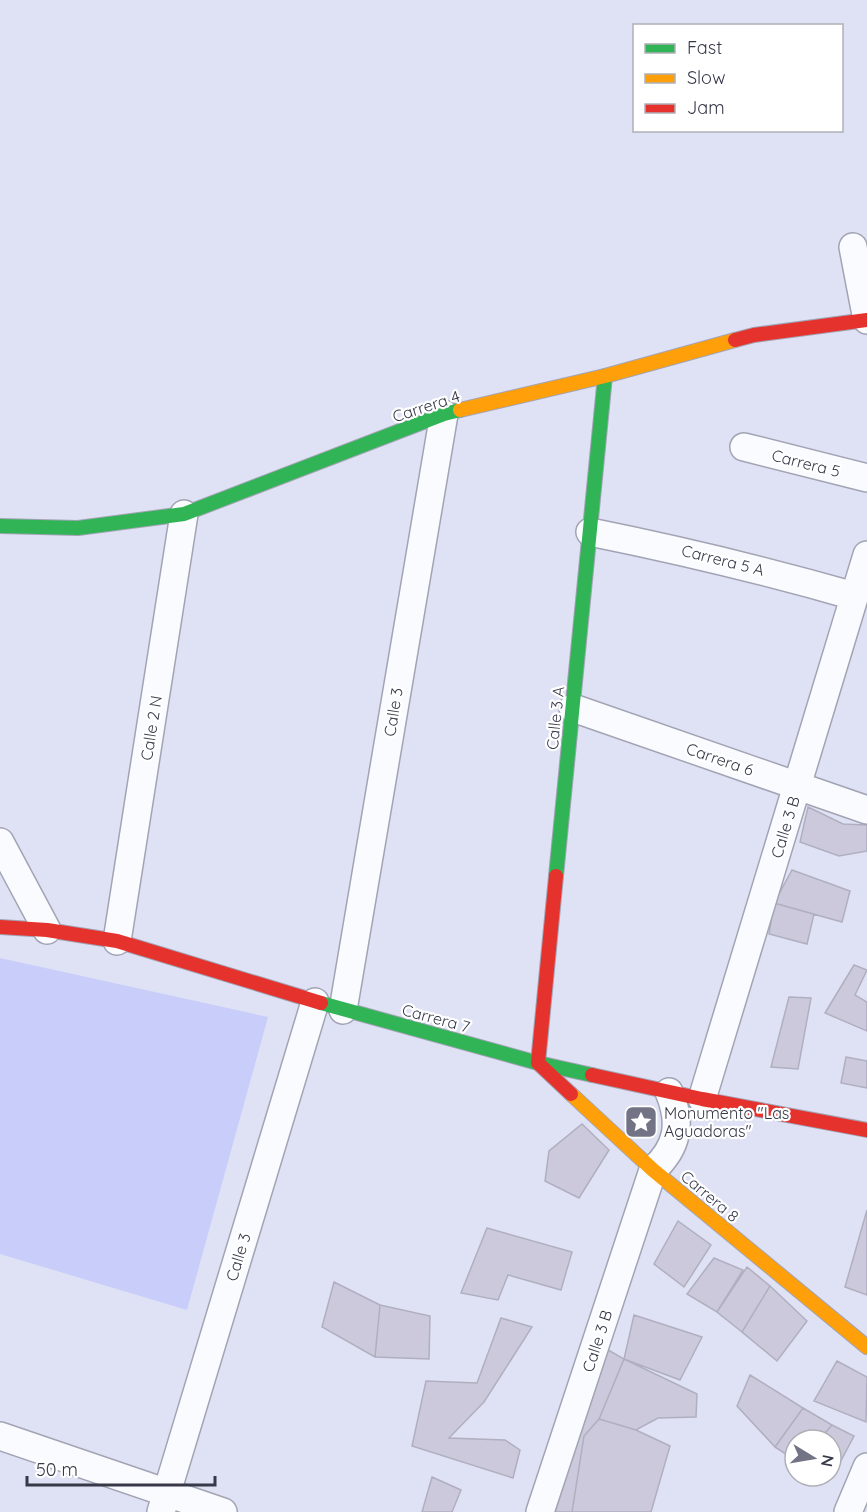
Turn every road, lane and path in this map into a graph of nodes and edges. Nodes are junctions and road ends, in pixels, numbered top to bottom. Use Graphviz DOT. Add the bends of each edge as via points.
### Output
graph roads {
  1 [pos="853,247"];
  2 [pos="867,320"];
  3 [pos="605,376"];
  4 [pos="444,414"];
  5 [pos="744,447"];
  6 [pos="867,478"];
  7 [pos="184,514"];
  8 [pos="0,526"];
  9 [pos="590,532"];
  10 [pos="867,555"];
  11 [pos="855,596"];
  12 [pos="573,708"];
  13 [pos="797,785"];
  14 [pos="867,810"];
  15 [pos="0,842"];
  16 [pos="0,927"];
  17 [pos="47,930"];
  18 [pos="117,941"];
  19 [pos="315,1002"];
  20 [pos="343,1010"];
  21 [pos="538,1063"];
  22 [pos="669,1092"];
  23 [pos="702,1099"];
  24 [pos="867,1130"];
  25 [pos="653,1170"];
  26 [pos="867,1347"];
  27 [pos="0,1436"];
  28 [pos="867,1467"];
  29 [pos="164,1502"];
  30 [pos="223,1512"];
  31 [pos="540,1512"];
  32 [pos="848,1512"];
  1 -- 2 [label="street"];
  2 -- 3 [label="street, Carrera 4" via="754,335"];
  3 -- 4 [label="street, Carrera 4"];
  3 -- 9 [label="street, Calle 3 A"];
  4 -- 7 [label="street, Carrera 4"];
  4 -- 20 [label="street, Calle 3"];
  5 -- 6 [label="street, Carrera 5"];
  7 -- 8 [label="street, Carrera 4" via="78,528"];
  7 -- 18 [label="street, Calle 2 N"];
  9 -- 11 [label="street, Carrera 5 A" via="690,552"];
  9 -- 12 [label="street, Calle 3 A"];
  10 -- 11 [label="street, Calle 3 B"];
  11 -- 13 [label="street, Calle 3 B"];
  12 -- 13 [label="street, Carrera 6"];
  12 -- 21 [label="street, Calle 3 A"];
  13 -- 14 [label="street, Carrera 6"];
  13 -- 23 [label="street, Calle 3 B"];
  15 -- 17 [label="street"];
  16 -- 17 [label="street, Carrera 7"];
  17 -- 18 [label="street, Carrera 7"];
  18 -- 19 [label="street, Carrera 7"];
  19 -- 20 [label="street, Carrera 7"];
  19 -- 29 [label="street, Calle 3"];
  20 -- 21 [label="street, Carrera 7"];
  21 -- 22 [label="street, Carrera 7"];
  21 -- 25 [label="street, Carrera 8"];
  22 -- 23 [label="street, Carrera 7"];
  22 -- 25 [label="street, Calle 3 B" via="675,1105 675,1134 667,1154"];
  23 -- 24 [label="street, Carrera 7"];
  25 -- 26 [label="street, Carrera 8"];
  25 -- 31 [label="street, Calle 3 B"];
  27 -- 29 [label="street"];
  28 -- 32 [label="street"];
  29 -- 30 [label="street"];
}
